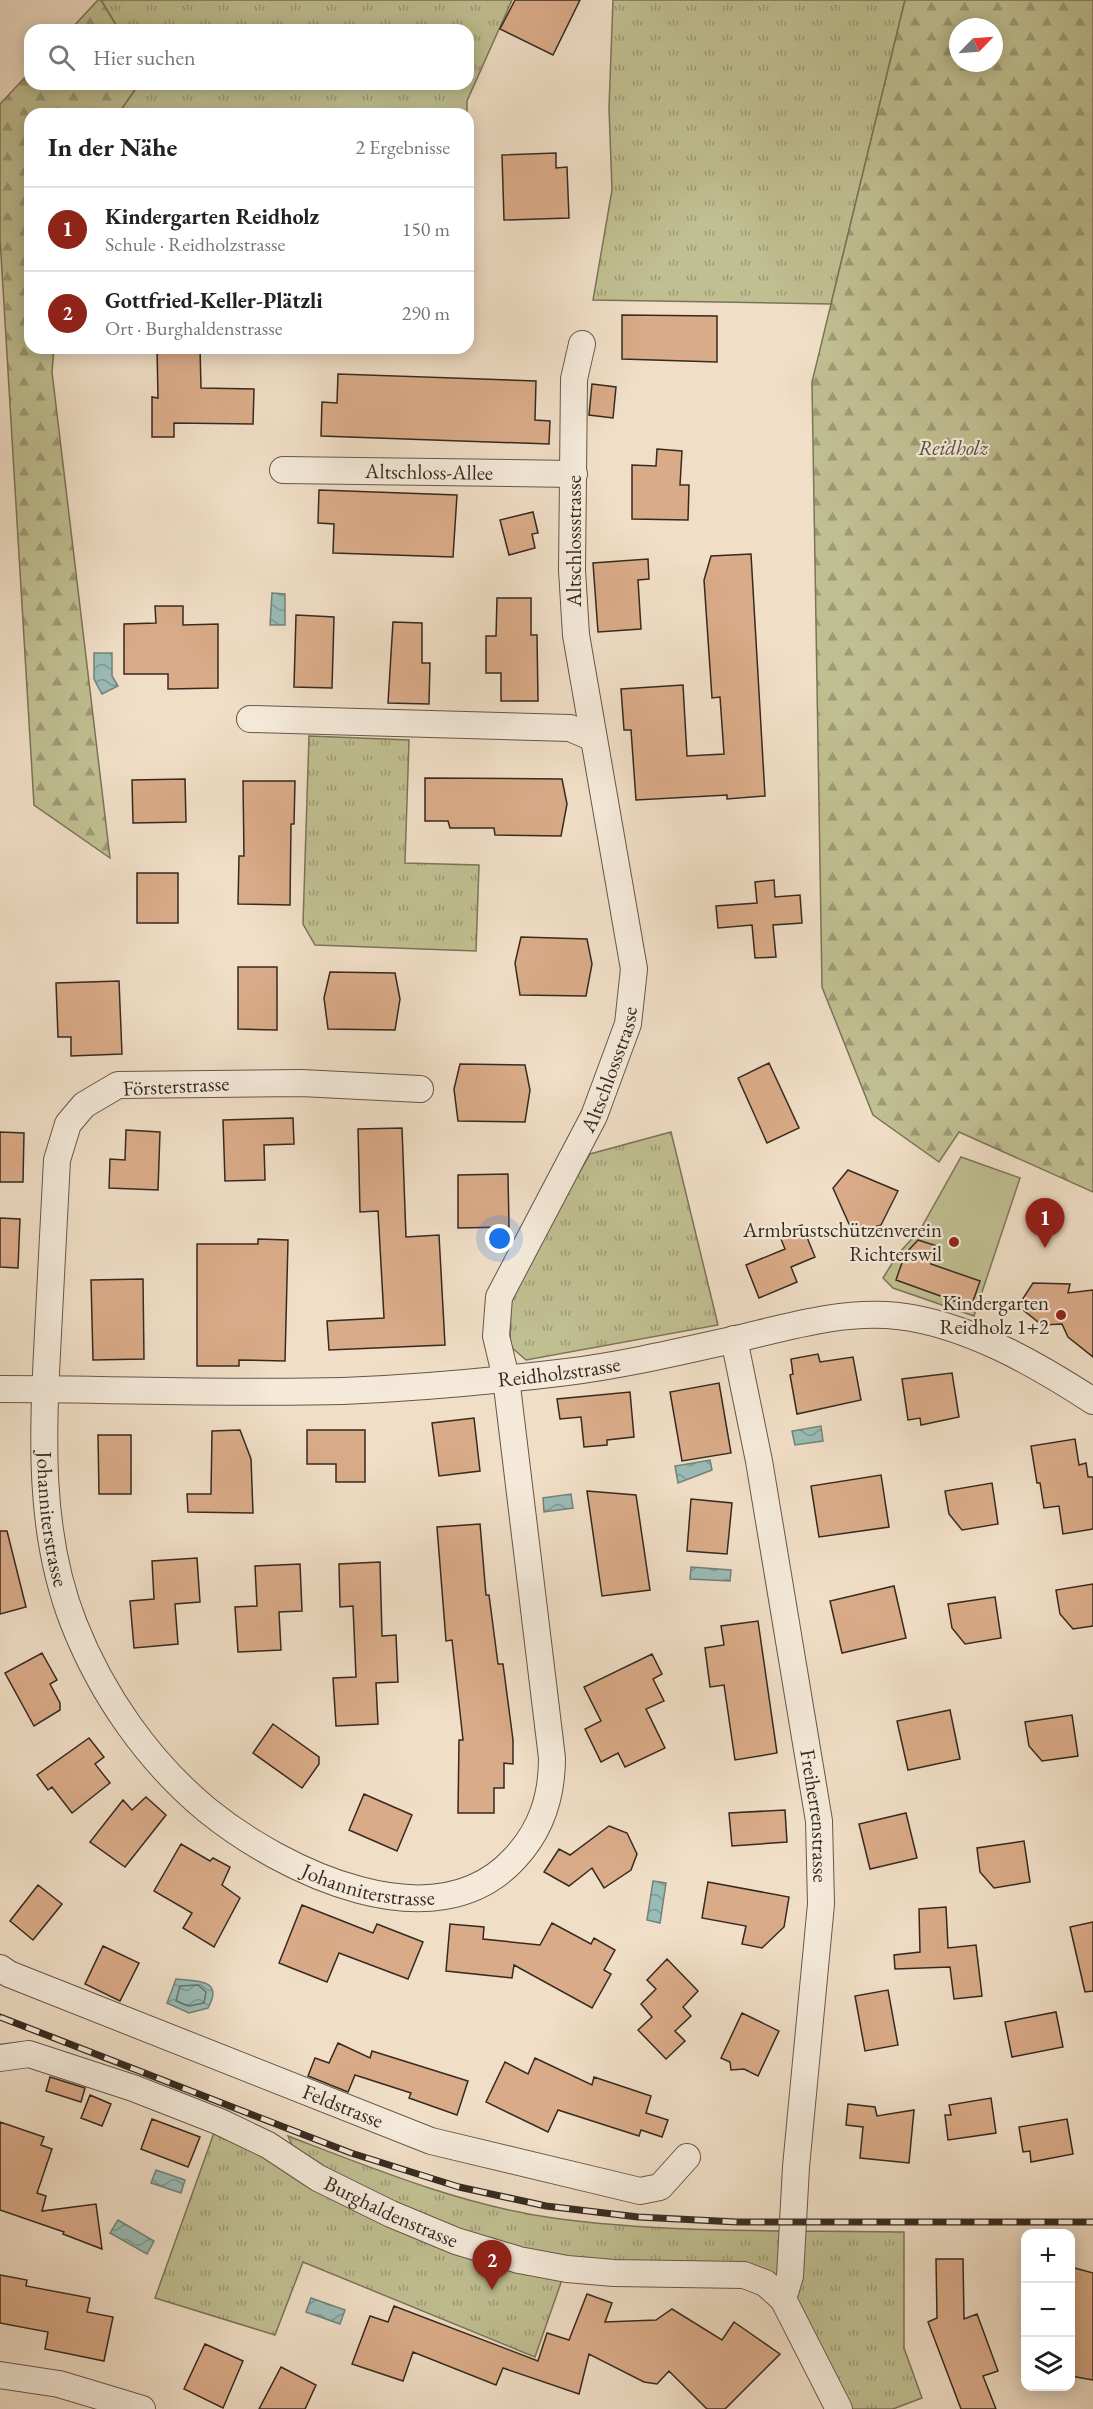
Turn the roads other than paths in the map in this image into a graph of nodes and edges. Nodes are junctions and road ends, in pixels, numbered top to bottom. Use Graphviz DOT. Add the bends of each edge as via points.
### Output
graph roads {
  1 [pos="582,344"];
  2 [pos="284,470"];
  3 [pos="573,474"];
  4 [pos="250,719"];
  5 [pos="593,738"];
  6 [pos="420,1089"];
  7 [pos="734,1339"];
  8 [pos="506,1378"];
  9 [pos="0,1389"];
  10 [pos="45,1389"];
  11 [pos="1093,1401"];
  12 [pos="0,1968"];
  13 [pos="0,2058"];
  14 [pos="687,2157"];
  15 [pos="783,2299"];
  16 [pos="0,2375"];
  17 [pos="142,2409"];
  18 [pos="839,2409"];
  1 -- 3 [label="street, Altschlossstrasse" via="574,378"];
  2 -- 3 [label="street, Altschloss-Allee"];
  3 -- 5 [label="street, Altschlossstrasse" via="576,635"];
  4 -- 5 [label="street" via="570,728"];
  5 -- 8 [label="street, Altschlossstrasse" via="634,969 628,1024 594,1116 499,1297 496,1336"];
  6 -- 10 [label="street, Försterstrasse" via="301,1083 118,1085 84,1105 68,1124 57,1160"];
  7 -- 8 [label="street, Reidholzstrasse" via="622,1364"];
  7 -- 11 [label="street, Reidholzstrasse" via="843,1315 901,1317 983,1341"];
  7 -- 15 [label="street, Freiherrenstrasse" via="759,1461 819,1821 821,1904 790,2276"];
  8 -- 10 [label="street, Reidholzstrasse" via="346,1391"];
  8 -- 10 [label="street, Johanniterstrasse" via="552,1758 549,1799 532,1836 507,1868 474,1888 418,1899 361,1890 270,1852 207,1810 159,1764 130,1726 88,1658 60,1583 45,1504"];
  9 -- 10 [label="street, Reidholzstrasse"];
  12 -- 14 [label="street, Feldstrasse" via="106,2014 431,2141 640,2192 660,2187"];
  13 -- 15 [label="street, Burghaldenstrasse" via="29,2054 220,2122 268,2145 318,2178 456,2241 519,2260 567,2269 744,2275 765,2283"];
  15 -- 18 [label="street, Burghaldenstrasse"];
  16 -- 17 [label="street" via="58,2384"];
}
